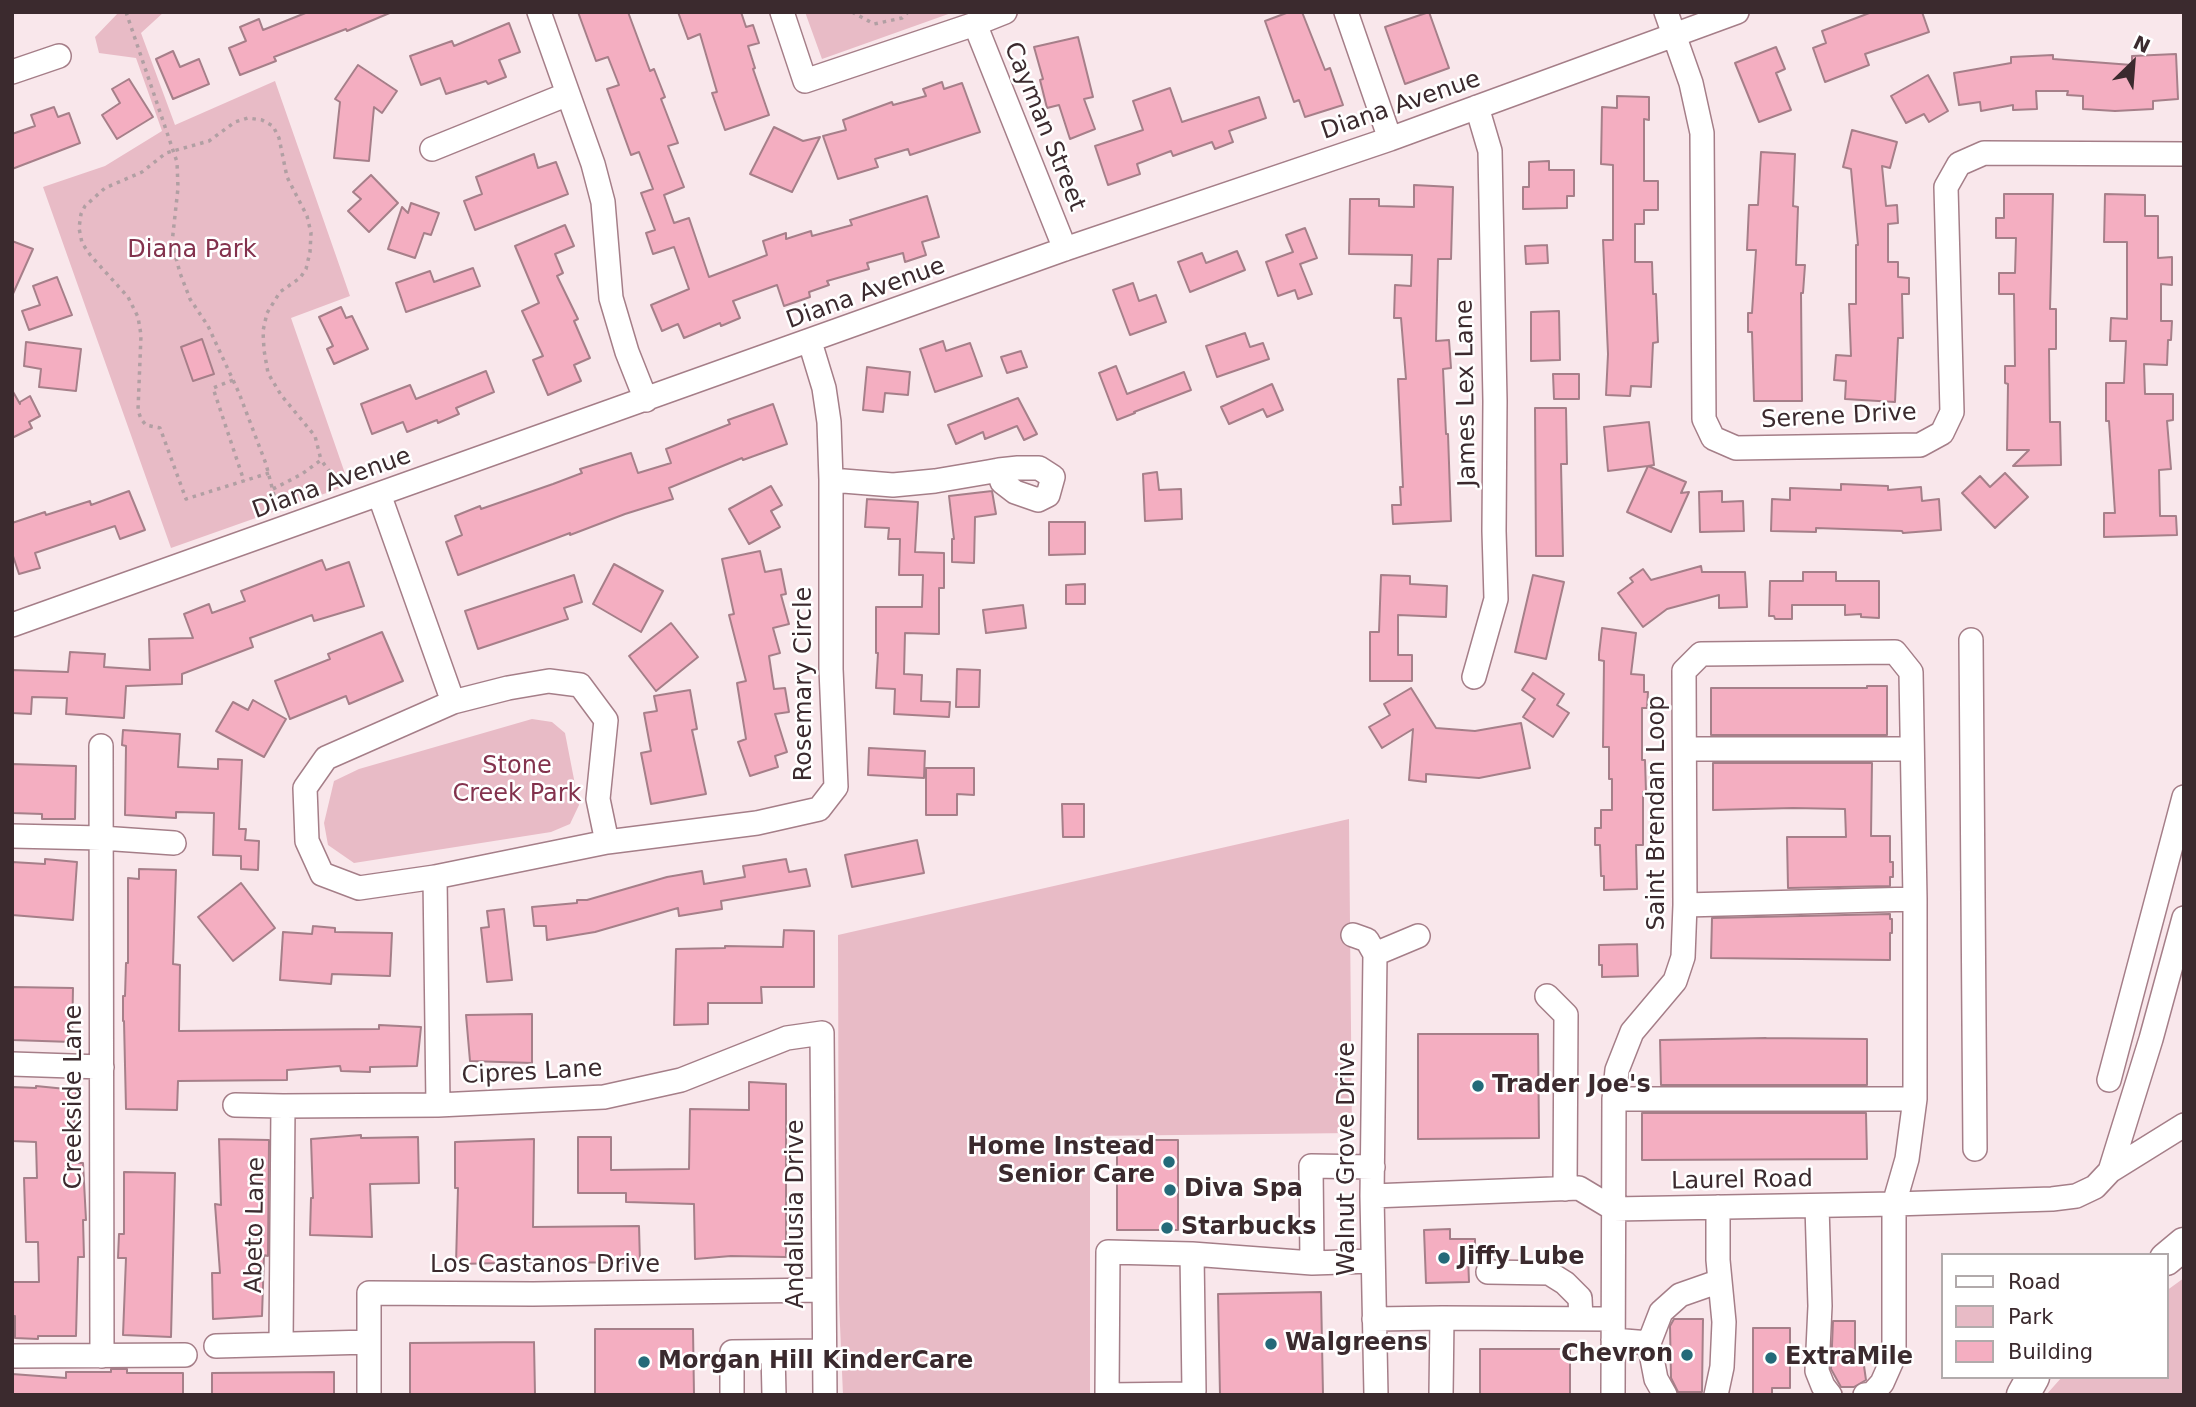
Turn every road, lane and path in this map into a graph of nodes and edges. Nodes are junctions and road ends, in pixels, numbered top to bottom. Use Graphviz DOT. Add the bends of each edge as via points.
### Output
graph roads {
  1 [pos="126,12"];
  2 [pos="539,12"];
  3 [pos="782,12"];
  4 [pos="852,12"];
  5 [pos="908,12"];
  6 [pos="1005,12"];
  7 [pos="1346,12"];
  8 [pos="1666,12"];
  9 [pos="1737,12"];
  10 [pos="975,24"];
  11 [pos="1674,35"];
  12 [pos="59,56"];
  13 [pos="12,72"];
  14 [pos="568,94"];
  15 [pos="1477,107"];
  16 [pos="1390,139"];
  17 [pos="432,149"];
  18 [pos="174,150"];
  19 [pos="2184,154"];
  20 [pos="1065,250"];
  21 [pos="810,342"];
  22 [pos="233,380"];
  23 [pos="646,400"];
  24 [pos="321,460"];
  25 [pos="999,470"];
  26 [pos="269,473"];
  27 [pos="831,480"];
  28 [pos="244,481"];
  29 [pos="334,483"];
  30 [pos="273,489"];
  31 [pos="379,495"];
  32 [pos="276,503"];
  33 [pos="12,625"];
  34 [pos="1971,640"];
  35 [pos="1474,677"];
  36 [pos="453,702"];
  37 [pos="101,746"];
  38 [pos="1685,749"];
  39 [pos="1912,749"];
  40 [pos="2184,797"];
  41 [pos="12,836"];
  42 [pos="101,838"];
  43 [pos="607,842"];
  44 [pos="174,843"];
  45 [pos="435,877"];
  46 [pos="1915,899"];
  47 [pos="1685,905"];
  48 [pos="2181,928"];
  49 [pos="2149,929"];
  50 [pos="1353,935"];
  51 [pos="1418,936"];
  52 [pos="1375,954"];
  53 [pos="2135,981"];
  54 [pos="2166,982"];
  55 [pos="1547,996"];
  56 [pos="822,1032"];
  57 [pos="2121,1032"];
  58 [pos="2152,1035"];
  59 [pos="12,1064"];
  60 [pos="102,1067"];
  61 [pos="2109,1080"];
  62 [pos="1614,1099"];
  63 [pos="1915,1099"];
  64 [pos="235,1105"];
  65 [pos="438,1105"];
  66 [pos="284,1106"];
  67 [pos="2184,1125"];
  68 [pos="1975,1149"];
  69 [pos="1373,1167"];
  70 [pos="2110,1171"];
  71 [pos="1565,1189"];
  72 [pos="1372,1196"];
  73 [pos="1894,1205"];
  74 [pos="1817,1206"];
  75 [pos="1718,1207"];
  76 [pos="1614,1209"];
  77 [pos="2184,1244"];
  78 [pos="1192,1254"];
  79 [pos="2168,1257"];
  80 [pos="1373,1261"];
  81 [pos="1312,1262"];
  82 [pos="1488,1272"];
  83 [pos="1720,1281"];
  84 [pos="823,1290"];
  85 [pos="1443,1318"];
  86 [pos="1374,1319"];
  87 [pos="1581,1319"];
  88 [pos="1613,1329"];
  89 [pos="369,1342"];
  90 [pos="1649,1343"];
  91 [pos="281,1344"];
  92 [pos="216,1346"];
  93 [pos="824,1351"];
  94 [pos="774,1352"];
  95 [pos="185,1355"];
  96 [pos="12,1356"];
  97 [pos="102,1356"];
  98 [pos="2032,1379"];
  99 [pos="1107,1394"];
  100 [pos="369,1395"];
  101 [pos="732,1395"];
  102 [pos="774,1395"];
  103 [pos="825,1395"];
  104 [pos="1376,1395"];
  105 [pos="1441,1395"];
  106 [pos="1613,1395"];
  107 [pos="1665,1395"];
  108 [pos="1716,1395"];
  109 [pos="1830,1395"];
  110 [pos="1865,1395"];
  111 [pos="2023,1395"];
  1 -- 18 [label="path"];
  2 -- 14 [label="street"];
  3 -- 10 [label="street" via="805,80"];
  4 -- 5 [label="path" via="874,24 902,18"];
  6 -- 10 [label="street"];
  7 -- 16 [label="street"];
  8 -- 11 [label="street, Serene Drive"];
  9 -- 11 [label="street, Diana Avenue"];
  10 -- 20 [label="street, Cayman Street"];
  11 -- 15 [label="street, Diana Avenue"];
  11 -- 19 [label="street, Serene Drive" via="1702,133 1704,419 1713,438 1735,448 1920,445 1941,433 1952,412 1946,187 1959,164 1984,153"];
  12 -- 13 [label="street"];
  14 -- 17 [label="street"];
  14 -- 23 [label="street" via="603,202 611,298"];
  15 -- 16 [label="street, Diana Avenue"];
  15 -- 35 [label="street, James Lex Lane" via="1490,151 1496,598"];
  16 -- 20 [label="street, Diana Avenue"];
  18 -- 22 [label="path" via="178,188 172,243 190,299"];
  18 -- 24 [label="path" via="209,141 248,118 273,126 279,138 287,177 307,216 310,252 300,278 272,302 263,331 264,350 268,373 315,436"];
  18 -- 28 [label="path" via="92,198 81,214 82,243 128,297 138,317 138,410 146,425 160,428 186,499"];
  20 -- 21 [label="street, Diana Avenue"];
  21 -- 23 [label="street, Diana Avenue"];
  21 -- 27 [label="street, Rosemary Circle" via="824,388"];
  22 -- 26 [label="path"];
  22 -- 28 [label="path" via="213,388"];
  23 -- 31 [label="street, Diana Avenue"];
  24 -- 29 [label="path"];
  24 -- 30 [label="path"];
  25 -- 27 [label="street" via="893,485"];
  26 -- 28 [label="path"];
  26 -- 30 [label="path"];
  27 -- 43 [label="street, Rosemary Circle" via="836,787 819,809 757,823"];
  30 -- 32 [label="path"];
  31 -- 33 [label="street, Diana Avenue"];
  31 -- 36 [label="street"];
  34 -- 68 [label="street"];
  36 -- 43 [label="street, Rosemary Circle" via="550,681 580,685 606,720 598,799"];
  36 -- 45 [label="street, Rosemary Circle" via="326,758 305,788 307,841 322,874 359,888"];
  37 -- 42 [label="street, Creekside Lane"];
  38 -- 39 [label="street"];
  38 -- 39 [label="street, Saint Brendan Loop" via="1684,671 1701,654 1895,652 1911,672"];
  38 -- 47 [label="street, Saint Brendan Loop"];
  39 -- 46 [label="street, Saint Brendan Loop"];
  40 -- 49 [label="street"];
  41 -- 42 [label="street"];
  42 -- 44 [label="street"];
  42 -- 60 [label="street, Creekside Lane"];
  43 -- 45 [label="street, Rosemary Circle"];
  45 -- 65 [label="street"];
  46 -- 47 [label="street"];
  46 -- 63 [label="street, Saint Brendan Loop"];
  47 -- 62 [label="street, Saint Brendan Loop" via="1683,957 1675,981 1632,1032 1617,1070"];
  48 -- 49 [label="street"];
  48 -- 54 [label="street"];
  49 -- 53 [label="street"];
  50 -- 52 [label="street" via="1367,940"];
  51 -- 52 [label="street"];
  52 -- 69 [label="street, Walnut Grove Drive"];
  53 -- 54 [label="street"];
  53 -- 57 [label="street"];
  54 -- 58 [label="street"];
  55 -- 71 [label="street" via="1566,1015"];
  56 -- 65 [label="street, Cipres Lane" via="787,1038 681,1080 604,1097"];
  56 -- 84 [label="street, Andalusia Drive"];
  57 -- 58 [label="street"];
  57 -- 61 [label="street"];
  58 -- 70 [label="street"];
  59 -- 60 [label="street"];
  60 -- 97 [label="street, Creekside Lane"];
  62 -- 63 [label="street"];
  62 -- 76 [label="street, Saint Brendan Loop"];
  63 -- 73 [label="street, Saint Brendan Loop" via="1908,1159"];
  64 -- 66 [label="street, Cipres Lane"];
  65 -- 66 [label="street, Cipres Lane"];
  66 -- 91 [label="street, Abeto Lane"];
  67 -- 70 [label="street, Laurel Road"];
  69 -- 72 [label="street, Walnut Grove Drive"];
  69 -- 81 [label="street" via="1311,1166"];
  70 -- 73 [label="street, Laurel Road" via="2076,1196"];
  71 -- 72 [label="street"];
  71 -- 76 [label="street" via="1579,1188"];
  72 -- 80 [label="street, Walnut Grove Drive"];
  73 -- 74 [label="street, Laurel Road"];
  73 -- 110 [label="street, Saint Brendan Loop" via="1894,1356 1882,1383"];
  74 -- 75 [label="street, Laurel Road"];
  74 -- 109 [label="street" via="1817,1371"];
  75 -- 76 [label="street, Laurel Road"];
  75 -- 83 [label="street"];
  76 -- 88 [label="street, Saint Brendan Loop"];
  77 -- 79 [label="highway"];
  78 -- 81 [label="street"];
  78 -- 99 [label="street" via="1194,1391"];
  78 -- 99 [label="street" via="1108,1252"];
  80 -- 81 [label="street"];
  80 -- 86 [label="street, Walnut Grove Drive"];
  82 -- 87 [label="street" via="1549,1273 1580,1298"];
  83 -- 90 [label="street" via="1680,1295 1661,1312"];
  83 -- 108 [label="street" via="1724,1322"];
  84 -- 89 [label="street, Los Castanos Drive" via="369,1293"];
  84 -- 93 [label="street, Andalusia Drive"];
  85 -- 86 [label="street"];
  85 -- 87 [label="street"];
  85 -- 105 [label="street"];
  86 -- 104 [label="street, Walnut Grove Drive"];
  87 -- 88 [label="street"];
  88 -- 90 [label="street"];
  88 -- 106 [label="street, Saint Brendan Loop"];
  89 -- 91 [label="street"];
  89 -- 100 [label="street, Los Castanos Drive"];
  90 -- 107 [label="street" via="1656,1379"];
  91 -- 92 [label="street"];
  93 -- 94 [label="street"];
  93 -- 103 [label="street, Andalusia Drive"];
  94 -- 101 [label="street" via="732,1352"];
  94 -- 102 [label="street"];
  95 -- 97 [label="street"];
  96 -- 97 [label="street"];
  98 -- 111 [label="highway"];
}
